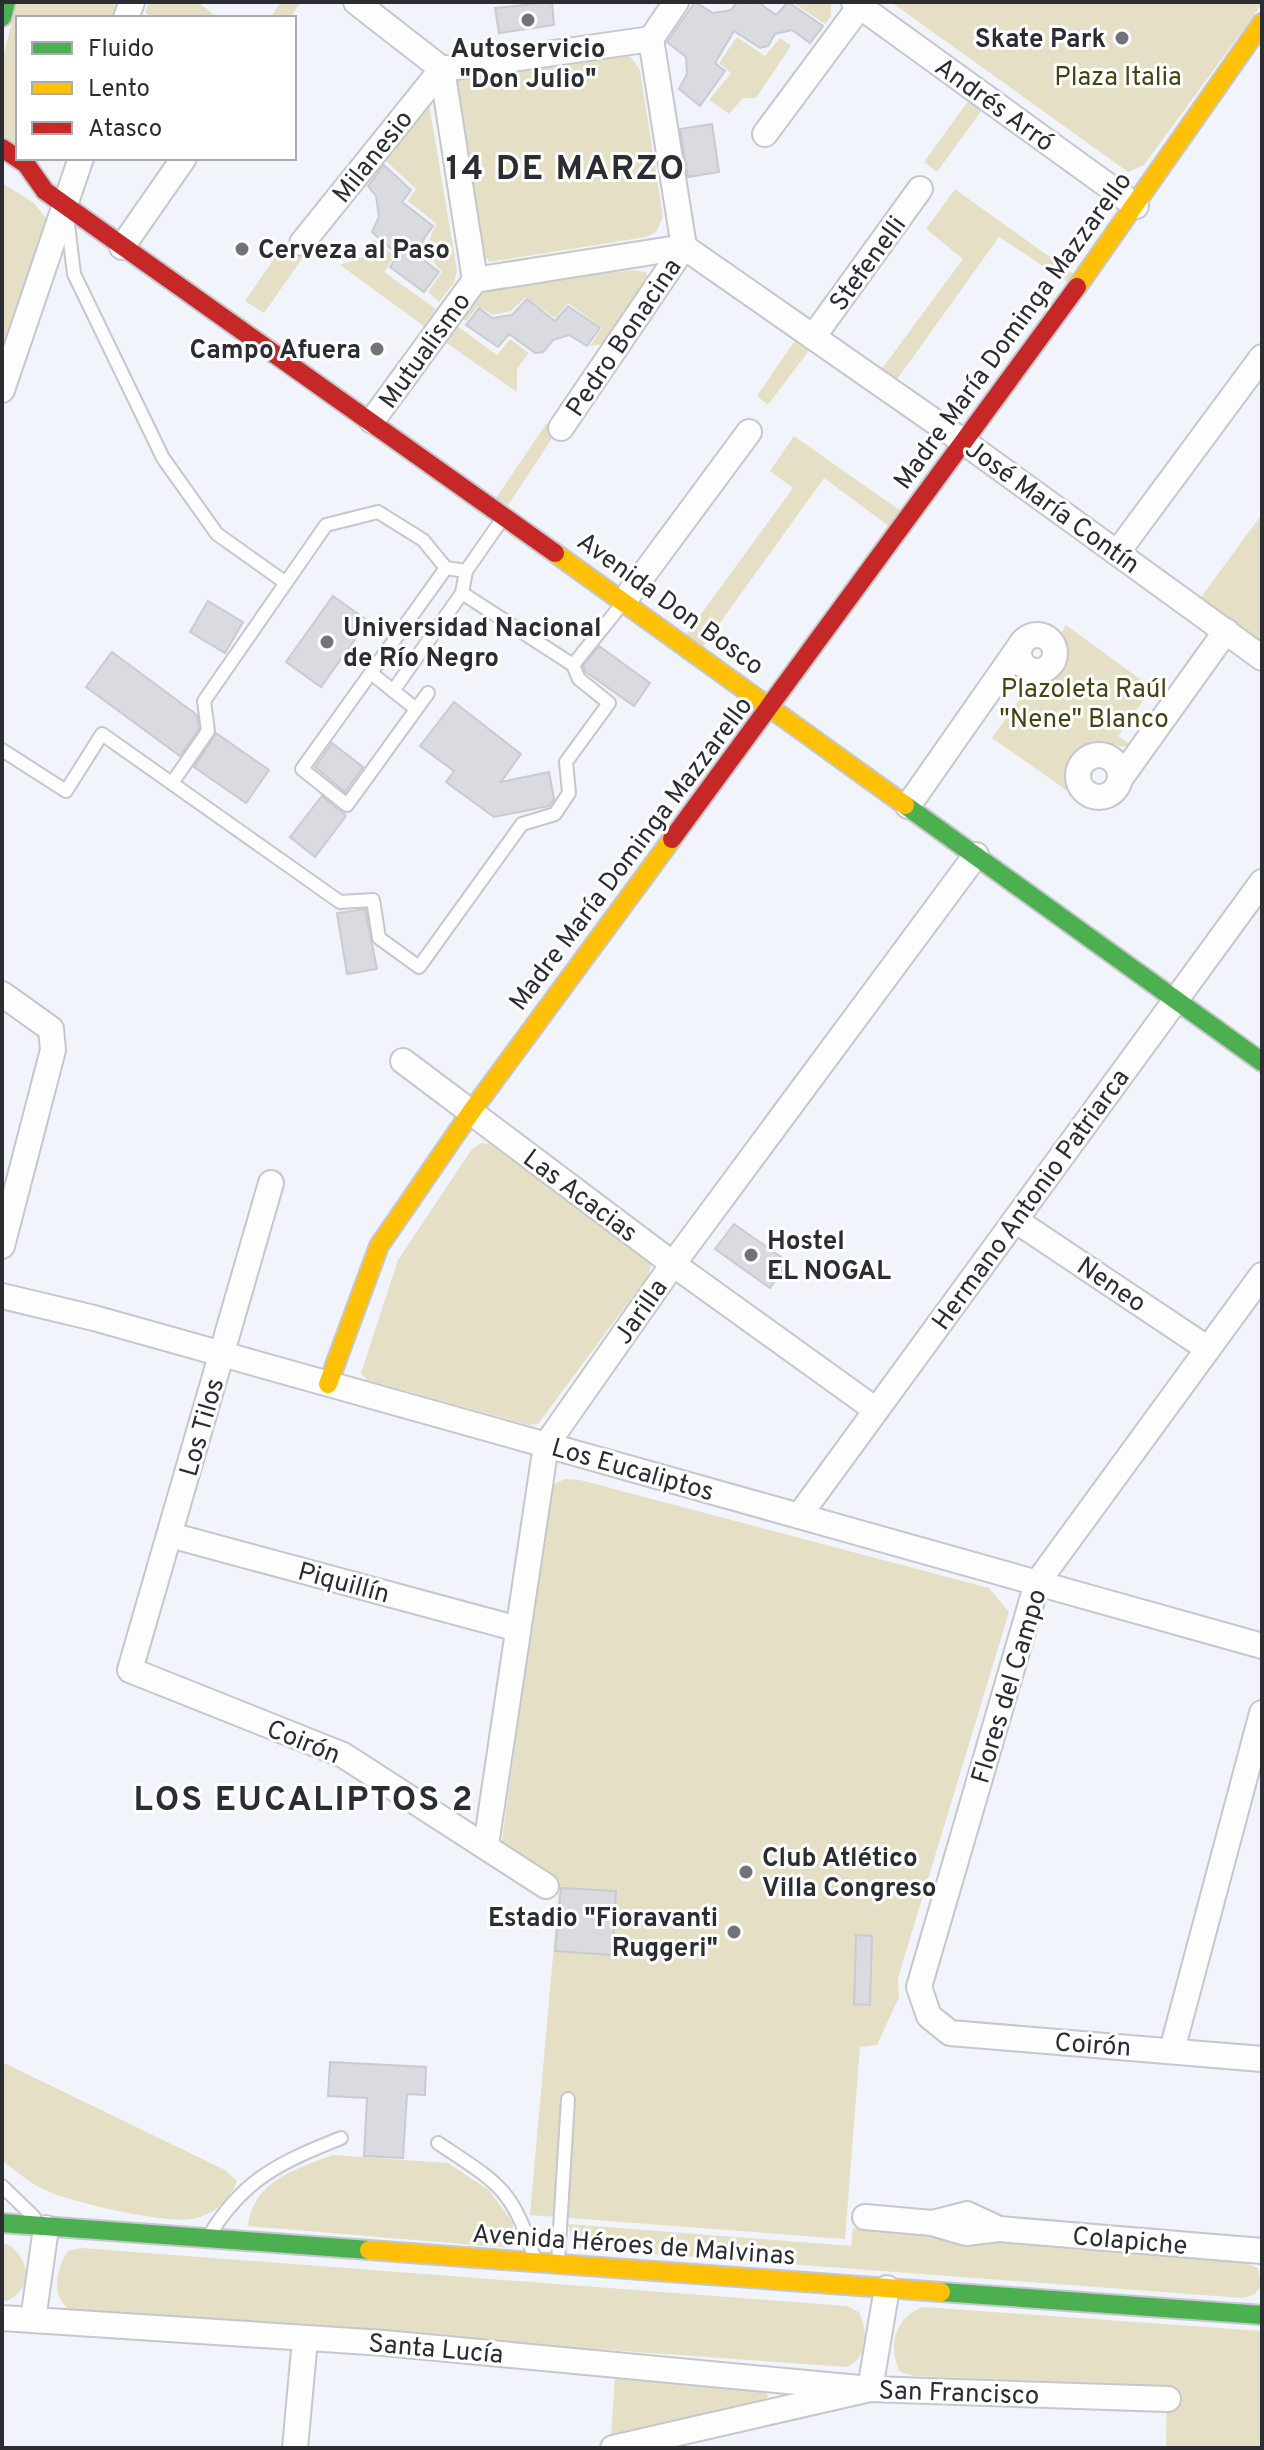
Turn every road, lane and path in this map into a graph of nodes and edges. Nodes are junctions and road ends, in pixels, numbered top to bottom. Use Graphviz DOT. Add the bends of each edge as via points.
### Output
graph roads {
  1 [pos="6,2"];
  2 [pos="356,2"];
  3 [pos="676,2"];
  4 [pos="857,4"];
  5 [pos="2,17"];
  6 [pos="1262,23"];
  7 [pos="651,39"];
  8 [pos="442,69"];
  9 [pos="765,134"];
  10 [pos="20,160"];
  11 [pos="80,160"];
  12 [pos="183,160"];
  13 [pos="2,171"];
  14 [pos="920,189"];
  15 [pos="45,191"];
  16 [pos="66,206"];
  17 [pos="1136,206"];
  18 [pos="302,243"];
  19 [pos="122,247"];
  20 [pos="684,247"];
  21 [pos="475,280"];
  22 [pos="813,337"];
  23 [pos="1262,357"];
  24 [pos="2,390"];
  25 [pos="372,421"];
  26 [pos="561,428"];
  27 [pos="749,432"];
  28 [pos="964,442"];
  29 [pos="504,516"];
  30 [pos="1117,553"];
  31 [pos="446,568"];
  32 [pos="466,571"];
  33 [pos="286,583"];
  34 [pos="462,593"];
  35 [pos="624,601"];
  36 [pos="1226,631"];
  37 [pos="1022,643"];
  38 [pos="1262,658"];
  39 [pos="573,665"];
  40 [pos="371,673"];
  41 [pos="393,691"];
  42 [pos="428,693"];
  43 [pos="771,707"];
  44 [pos="416,709"];
  45 [pos="2,750"];
  46 [pos="1120,779"];
  47 [pos="172,783"];
  48 [pos="908,806"];
  49 [pos="976,855"];
  50 [pos="1262,882"];
  51 [pos="2,994"];
  52 [pos="1176,999"];
  53 [pos="403,1061"];
  54 [pos="1262,1062"];
  55 [pos="471,1112"];
  56 [pos="271,1183"];
  57 [pos="1015,1220"];
  58 [pos="2,1246"];
  59 [pos="673,1264"];
  60 [pos="1262,1275"];
  61 [pos="2,1296"];
  62 [pos="1208,1349"];
  63 [pos="222,1354"];
  64 [pos="328,1384"];
  65 [pos="876,1410"];
  66 [pos="546,1445"];
  67 [pos="799,1516"];
  68 [pos="170,1535"];
  69 [pos="1037,1583"];
  70 [pos="518,1629"];
  71 [pos="1262,1646"];
  72 [pos="130,1670"];
  73 [pos="1262,1713"];
  74 [pos="486,1845"];
  75 [pos="546,1886"];
  76 [pos="929,2016"];
  77 [pos="1172,2050"];
  78 [pos="1262,2059"];
  79 [pos="568,2099"];
  80 [pos="341,2138"];
  81 [pos="438,2143"];
  82 [pos="2,2186"];
  83 [pos="865,2217"];
  84 [pos="2,2223"];
  85 [pos="46,2228"];
  86 [pos="207,2239"];
  87 [pos="1262,2251"];
  88 [pos="536,2263"];
  89 [pos="558,2264"];
  90 [pos="887,2288"];
  91 [pos="1262,2315"];
  92 [pos="2,2318"];
  93 [pos="33,2320"];
  94 [pos="305,2339"];
  95 [pos="870,2389"];
  96 [pos="1168,2399"];
  97 [pos="295,2448"];
  98 [pos="613,2448"];
  1 -- 5 [label="main road"];
  2 -- 8 [label="street"];
  3 -- 7 [label="street"];
  4 -- 9 [label="street"];
  4 -- 17 [label="street, Andrés Arró"];
  6 -- 17 [label="main road, Madre María Dominga Mazzarello"];
  7 -- 8 [label="street"];
  7 -- 20 [label="street"];
  8 -- 18 [label="street, Milanesio"];
  8 -- 21 [label="street"];
  10 -- 15 [label="main road, Avenida Don Bosco"];
  11 -- 16 [label="street"];
  12 -- 19 [label="street"];
  13 -- 15 [label="main road, Avenida Don Bosco" via="26,188"];
  14 -- 22 [label="street, Stefenelli"];
  15 -- 16 [label="main road, Avenida Don Bosco"];
  16 -- 19 [label="main road, Avenida Don Bosco"];
  16 -- 24 [label="street"];
  16 -- 33 [label="lane" via="74,274 163,458 217,534"];
  17 -- 28 [label="main road, Madre María Dominga Mazzarello"];
  19 -- 25 [label="main road, Avenida Don Bosco"];
  20 -- 21 [label="street"];
  20 -- 22 [label="street, José María Contín"];
  20 -- 26 [label="street, Pedro Bonacina"];
  21 -- 25 [label="street, Mutualismo"];
  22 -- 28 [label="street, José María Contín"];
  23 -- 30 [label="street"];
  25 -- 29 [label="main road, Avenida Don Bosco"];
  27 -- 35 [label="street"];
  28 -- 30 [label="street, José María Contín"];
  28 -- 43 [label="main road, Madre María Dominga Mazzarello"];
  29 -- 32 [label="lane"];
  29 -- 35 [label="main road, Avenida Don Bosco"];
  30 -- 36 [label="street, José María Contín"];
  31 -- 32 [label="lane"];
  31 -- 33 [label="lane" via="423,540 378,512 326,525"];
  31 -- 40 [label="lane"];
  32 -- 34 [label="lane"];
  33 -- 47 [label="lane" via="204,701 208,731"];
  34 -- 39 [label="lane"];
  34 -- 41 [label="lane"];
  35 -- 39 [label="lane"];
  35 -- 43 [label="main road, Avenida Don Bosco"];
  36 -- 38 [label="street, José María Contín"];
  36 -- 46 [label="street"];
  37 -- 48 [label="street"];
  39 -- 47 [label="lane" via="579,679 609,703 566,762 569,793 555,814 522,824 419,967 379,938 373,900 340,902"];
  40 -- 41 [label="lane"];
  40 -- 44 [label="lane" via="302,769 347,805"];
  41 -- 44 [label="lane"];
  42 -- 44 [label="lane"];
  43 -- 48 [label="main road, Avenida Don Bosco"];
  43 -- 55 [label="main road, Madre María Dominga Mazzarello"];
  45 -- 47 [label="lane" via="66,791 102,734"];
  48 -- 49 [label="main road, Avenida Don Bosco"];
  49 -- 52 [label="main road, Avenida Don Bosco"];
  49 -- 59 [label="street, Jarilla"];
  50 -- 52 [label="street, Hermano Antonio Patriarca"];
  51 -- 58 [label="street" via="51,1029 53,1050"];
  52 -- 54 [label="main road, Avenida Don Bosco"];
  52 -- 57 [label="street, Hermano Antonio Patriarca"];
  53 -- 55 [label="street, Las Acacias"];
  55 -- 59 [label="street, Las Acacias"];
  55 -- 64 [label="main road, Madre María Dominga Mazzarello" via="379,1246"];
  56 -- 63 [label="street, Los Tilos"];
  57 -- 62 [label="street, Neneo"];
  57 -- 65 [label="street, Hermano Antonio Patriarca"];
  59 -- 65 [label="street, Las Acacias"];
  59 -- 66 [label="street, Jarilla"];
  60 -- 62 [label="street, Flores del Campo"];
  61 -- 63 [label="street, Los Eucaliptos"];
  62 -- 69 [label="street, Flores del Campo"];
  63 -- 64 [label="street, Los Eucaliptos"];
  63 -- 68 [label="street, Los Tilos"];
  64 -- 66 [label="street, Los Eucaliptos"];
  65 -- 67 [label="street, Hermano Antonio Patriarca"];
  66 -- 67 [label="street, Los Eucaliptos"];
  66 -- 70 [label="street, Jarilla"];
  67 -- 69 [label="street, Los Eucaliptos"];
  68 -- 70 [label="street, Piquillín"];
  68 -- 72 [label="street, Los Tilos"];
  69 -- 71 [label="street, Los Eucaliptos"];
  69 -- 76 [label="street, Flores del Campo" via="919,1987"];
  70 -- 74 [label="street, Jarilla"];
  72 -- 74 [label="street, Coirón" via="343,1755"];
  73 -- 77 [label="street"];
  74 -- 75 [label="street, Coirón"];
  76 -- 77 [label="street, Coirón" via="950,2033"];
  77 -- 78 [label="street, Coirón"];
  79 -- 89 [label="lane"];
  80 -- 86 [label="lane" via="289,2159 246,2186"];
  81 -- 88 [label="lane" via="499,2184 521,2216"];
  82 -- 85 [label="lane"];
  83 -- 87 [label="street, Colapiche" via="932,2223 967,2214 999,2229"];
  84 -- 85 [label="main road, Avenida Héroes de Malvinas"];
  85 -- 86 [label="main road, Avenida Héroes de Malvinas"];
  85 -- 93 [label="street"];
  86 -- 88 [label="main road, Avenida Héroes de Malvinas"];
  88 -- 89 [label="main road, Avenida Héroes de Malvinas"];
  89 -- 90 [label="main road, Avenida Héroes de Malvinas"];
  90 -- 91 [label="main road, Avenida Héroes de Malvinas"];
  90 -- 95 [label="street"];
  92 -- 93 [label="street, Santa Lucía"];
  93 -- 94 [label="street, Santa Lucía"];
  94 -- 95 [label="street, Santa Lucía"];
  94 -- 97 [label="street"];
  95 -- 96 [label="street, San Francisco"];
  95 -- 98 [label="street, San Francisco"];
}
